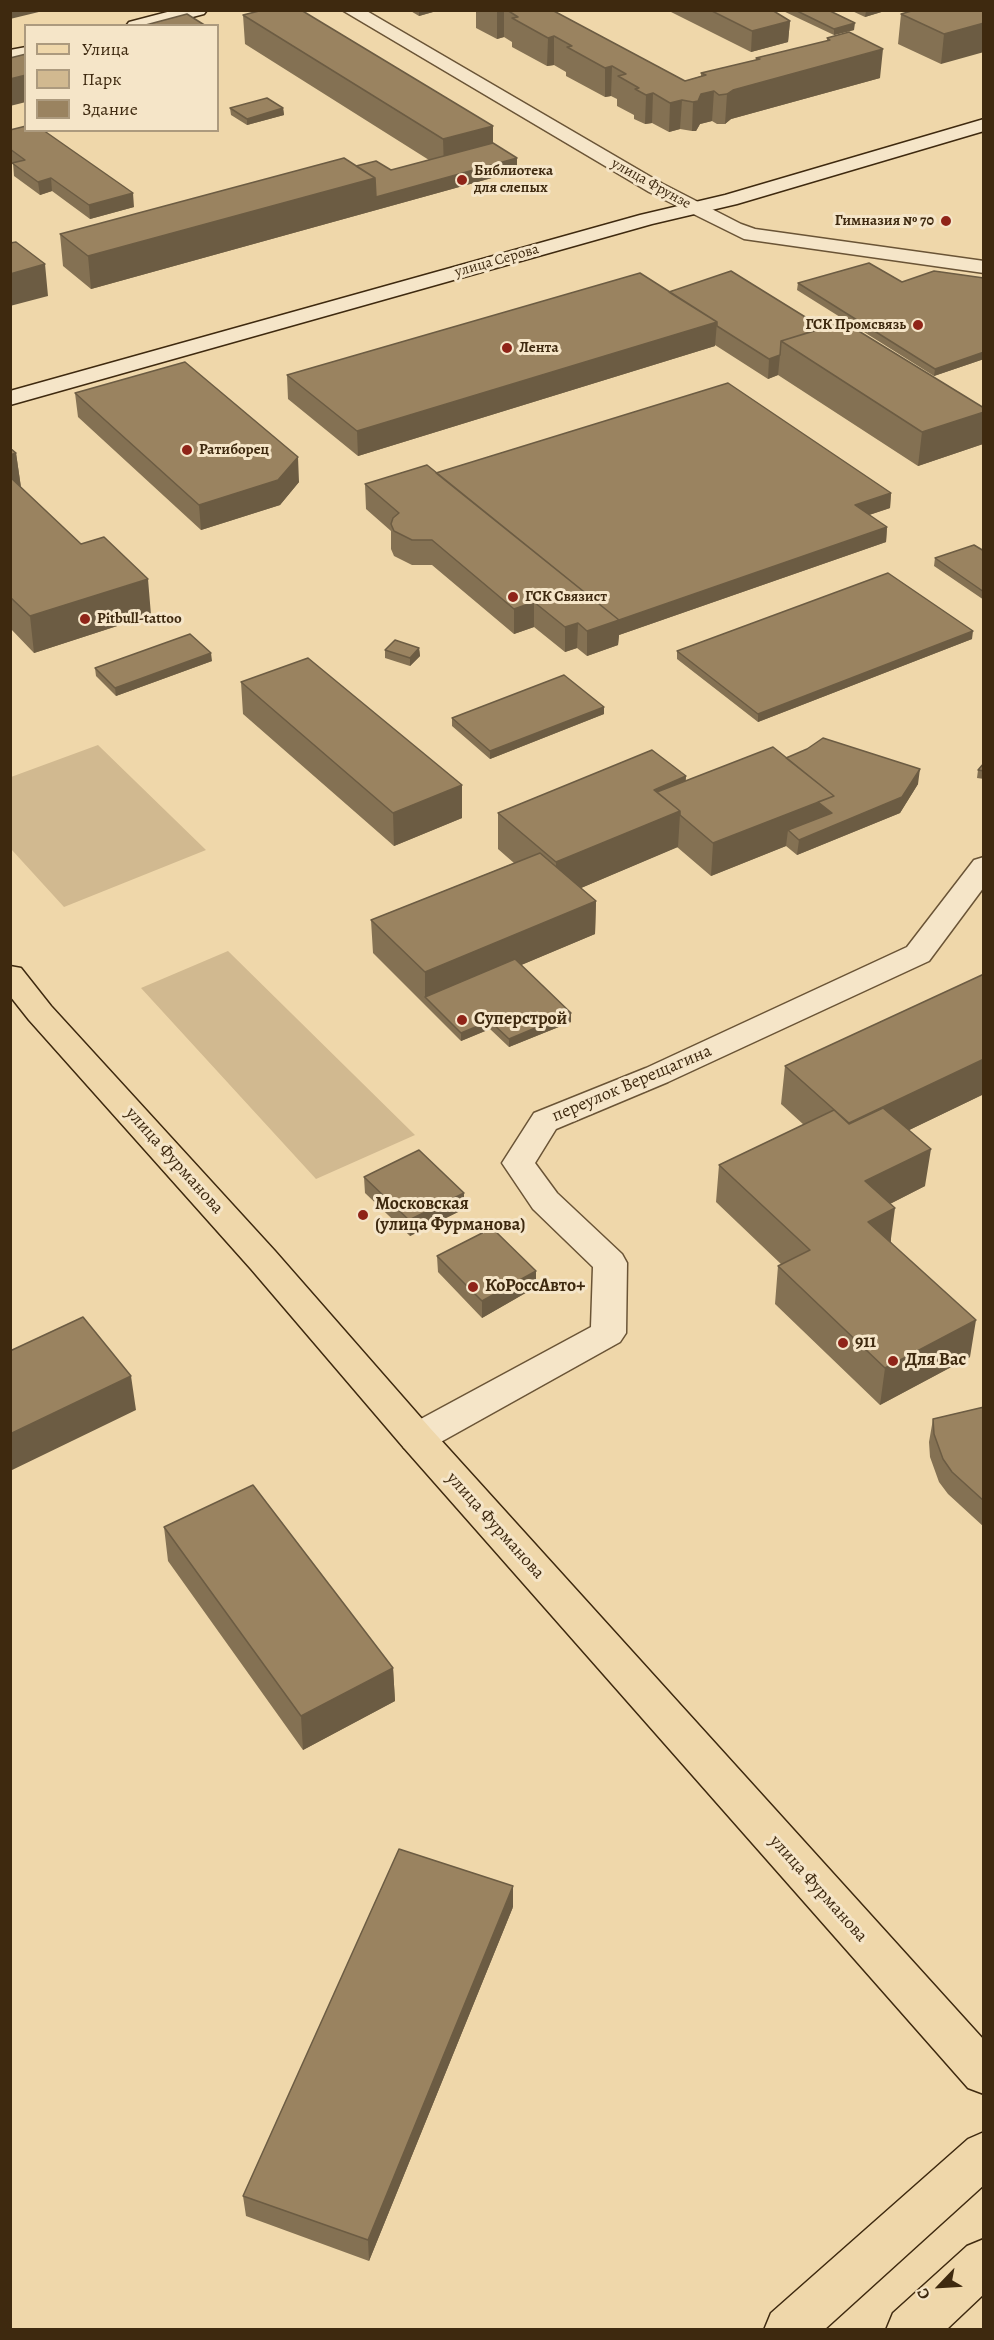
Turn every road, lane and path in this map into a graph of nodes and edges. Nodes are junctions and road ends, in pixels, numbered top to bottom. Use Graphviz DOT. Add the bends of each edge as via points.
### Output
graph roads {
  1 [pos="198,10"];
  2 [pos="351,10"];
  3 [pos="143,24"];
  4 [pos="984,125"];
  5 [pos="694,208"];
  6 [pos="984,267"];
  7 [pos="10,398"];
  8 [pos="984,866"];
  9 [pos="10,975"];
  10 [pos="417,1438"];
  11 [pos="984,2073"];
  12 [pos="984,2154"];
  13 [pos="984,2262"];
  14 [pos="788,2330"];
  15 [pos="910,2330"];
  1 -- 3 [label="street"];
  2 -- 5 [label="street, улица Фрунзе"];
  4 -- 5 [label="street, улица Серова"];
  5 -- 6 [label="street, улица Фрунзе" via="751,235"];
  5 -- 7 [label="street, улица Серова"];
  8 -- 10 [label="street, переулок Верещагина" via="918,954 657,1075 545,1121 518,1163 545,1201 610,1263 608,1334"];
  9 -- 10 [label="main road, улица Фурманова"];
  10 -- 11 [label="main road, улица Фурманова"];
  12 -- 14 [label="main road"];
  13 -- 15 [label="main road"];
}
